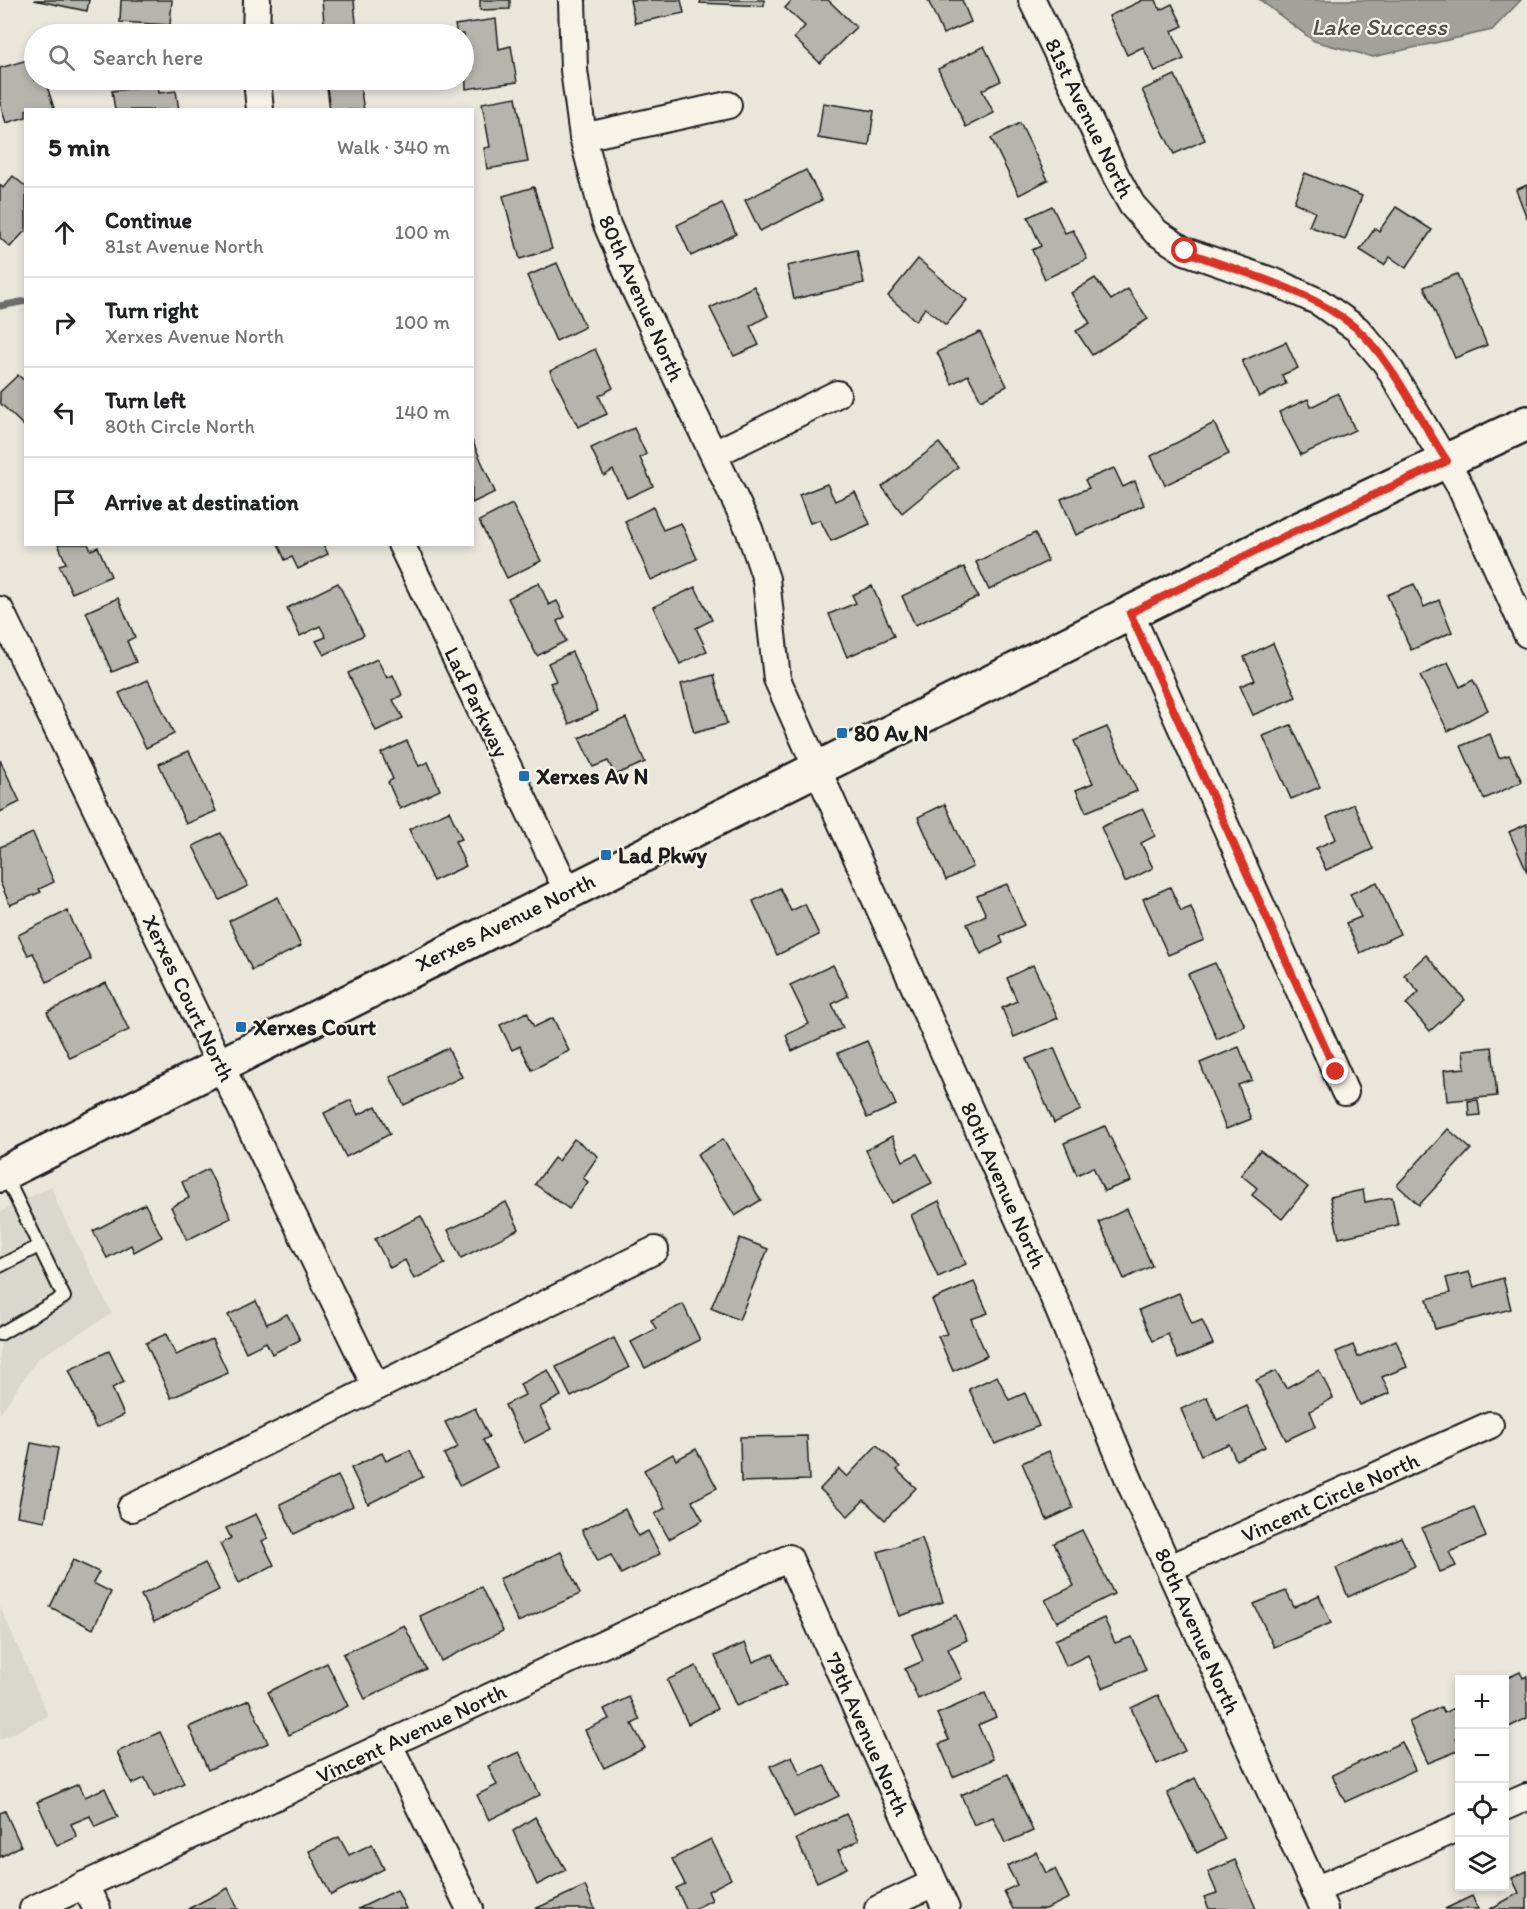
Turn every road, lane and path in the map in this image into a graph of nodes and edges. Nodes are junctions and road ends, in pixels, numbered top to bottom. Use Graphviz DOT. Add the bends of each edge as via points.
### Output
graph roads {
  1 [pos="256,0"];
  2 [pos="572,0"];
  3 [pos="1032,0"];
  4 [pos="256,24"];
  5 [pos="258,90"];
  6 [pos="728,105"];
  7 [pos="260,108"];
  8 [pos="583,137"];
  9 [pos="837,394"];
  10 [pos="1527,423"];
  11 [pos="714,454"];
  12 [pos="1447,461"];
  13 [pos="402,546"];
  14 [pos="0,610"];
  15 [pos="1130,613"];
  16 [pos="1527,634"];
  17 [pos="818,767"];
  18 [pos="568,892"];
  19 [pos="221,1063"];
  20 [pos="1345,1092"];
  21 [pos="1,1171"];
  22 [pos="39,1246"];
  23 [pos="655,1250"];
  24 [pos="0,1266"];
  25 [pos="0,1334"];
  26 [pos="376,1387"];
  27 [pos="1490,1425"];
  28 [pos="131,1508"];
  29 [pos="789,1558"];
  30 [pos="1170,1568"];
  31 [pos="388,1743"];
  32 [pos="1527,1797"];
  33 [pos="1509,1805"];
  34 [pos="1455,1830"];
  35 [pos="934,1883"];
  36 [pos="84,1885"];
  37 [pos="1319,1900"];
  38 [pos="33,1909"];
  39 [pos="97,1909"];
  40 [pos="470,1909"];
  41 [pos="878,1909"];
  42 [pos="946,1909"];
  1 -- 4 [label="street"];
  2 -- 8 [label="street, 80th Avenue North" via="574,70"];
  3 -- 12 [label="street, 81st Avenue North" via="1132,206 1156,232 1185,251 1277,283 1319,303 1357,329 1386,363"];
  5 -- 7 [label="street"];
  6 -- 8 [label="street"];
  8 -- 11 [label="street, 80th Avenue North" via="605,220"];
  9 -- 11 [label="street"];
  10 -- 12 [label="street, Xerxes Avenue North"];
  11 -- 17 [label="street, 80th Avenue North" via="749,529 766,579 777,680"];
  12 -- 15 [label="street, Xerxes Avenue North"];
  12 -- 16 [label="street, 81st Avenue North"];
  13 -- 18 [label="street, Lad Parkway"];
  14 -- 19 [label="street, Xerxes Court North"];
  15 -- 17 [label="street, Xerxes Avenue North"];
  15 -- 20 [label="street"];
  17 -- 18 [label="street, Xerxes Avenue North"];
  17 -- 30 [label="street, 80th Avenue North"];
  18 -- 19 [label="street, Xerxes Avenue North"];
  19 -- 21 [label="street, Xerxes Avenue North"];
  19 -- 26 [label="street, Xerxes Court North"];
  21 -- 22 [label="lane"];
  22 -- 24 [label="lane"];
  22 -- 25 [label="lane" via="63,1297"];
  23 -- 26 [label="street"];
  26 -- 28 [label="street"];
  27 -- 30 [label="street, Vincent Circle North"];
  29 -- 31 [label="street, Vincent Avenue North"];
  29 -- 35 [label="street, 79th Avenue North"];
  30 -- 37 [label="street, 80th Avenue North"];
  31 -- 36 [label="street, Vincent Avenue North"];
  31 -- 40 [label="street"];
  32 -- 33 [label="street"];
  34 -- 37 [label="street"];
  35 -- 41 [label="street"];
  35 -- 42 [label="street, 79th Avenue North"];
  36 -- 38 [label="street, Vincent Avenue North"];
  36 -- 39 [label="street"];
}
